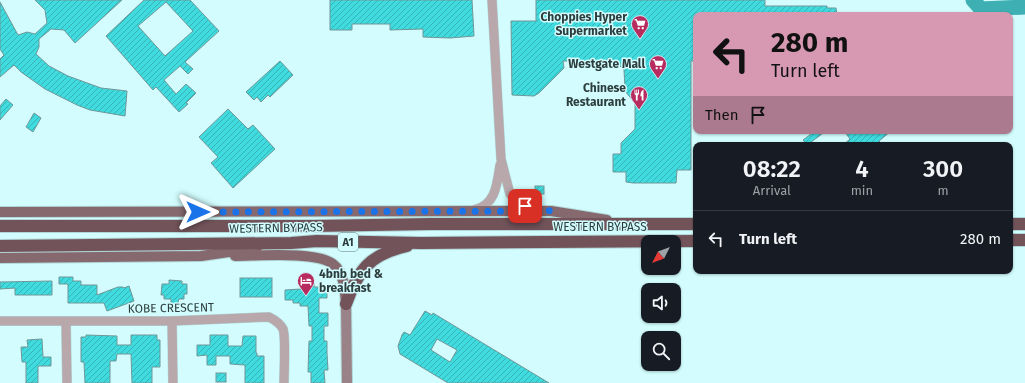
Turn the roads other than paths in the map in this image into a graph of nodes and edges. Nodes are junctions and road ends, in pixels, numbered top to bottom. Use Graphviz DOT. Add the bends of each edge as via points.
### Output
graph roads {
  1 [pos="492,0"];
  2 [pos="501,159"];
  3 [pos="550,211"];
  4 [pos="0,212"];
  5 [pos="466,212"];
  6 [pos="637,224"];
  7 [pos="693,224"];
  8 [pos="1013,224"];
  9 [pos="1025,224"];
  10 [pos="0,226"];
  11 [pos="1013,240"];
  12 [pos="1025,240"];
  13 [pos="693,241"];
  14 [pos="290,243"];
  15 [pos="421,243"];
  16 [pos="0,246"];
  17 [pos="201,256"];
  18 [pos="0,258"];
  19 [pos="346,304"];
  20 [pos="172,320"];
  21 [pos="0,321"];
  22 [pos="66,322"];
  23 [pos="67,383"];
  24 [pos="173,383"];
  25 [pos="284,383"];
  26 [pos="347,383"];
  1 -- 2 [label="street"];
  2 -- 3 [label="street" via="510,194 525,206"];
  2 -- 5 [label="street" via="491,200 482,208"];
  3 -- 5 [label="main road"];
  3 -- 6 [label="main road"];
  4 -- 5 [label="main road"];
  6 -- 7 [label="highway, WESTERN BYPASS / A1"];
  6 -- 10 [label="highway, WESTERN BYPASS / A1"];
  8 -- 9 [label="highway"];
  11 -- 12 [label="highway"];
  13 -- 15 [label="highway, WESTERN BYPASS / A1"];
  14 -- 15 [label="highway, WESTERN BYPASS / A1"];
  14 -- 16 [label="highway, WESTERN BYPASS / A1"];
  14 -- 17 [label="main road"];
  15 -- 19 [label="highway" via="398,248 370,261 352,286"];
  17 -- 18 [label="main road"];
  17 -- 19 [label="main road" via="322,258 334,264 341,275"];
  19 -- 26 [label="street"];
  20 -- 22 [label="street, KOBE CRESCENT"];
  20 -- 24 [label="street"];
  20 -- 25 [label="street, KOBE CRESCENT" via="269,317 275,319 284,332"];
  21 -- 22 [label="street, KOBE CRESCENT"];
  22 -- 23 [label="street"];
}
